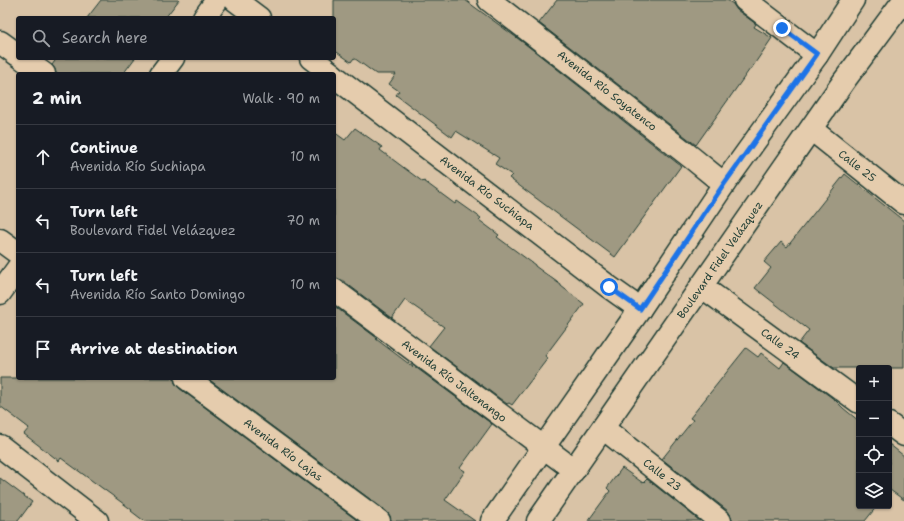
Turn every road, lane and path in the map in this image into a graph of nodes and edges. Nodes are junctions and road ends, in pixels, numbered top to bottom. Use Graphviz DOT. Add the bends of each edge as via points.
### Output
graph roads {
  1 [pos="218,0"];
  2 [pos="235,0"];
  3 [pos="489,0"];
  4 [pos="745,0"];
  5 [pos="853,0"];
  6 [pos="901,12"];
  7 [pos="206,16"];
  8 [pos="256,16"];
  9 [pos="0,42"];
  10 [pos="16,54"];
  11 [pos="817,54"];
  12 [pos="25,60"];
  13 [pos="172,60"];
  14 [pos="314,60"];
  15 [pos="41,72"];
  16 [pos="162,72"];
  17 [pos="329,72"];
  18 [pos="336,77"];
  19 [pos="811,129"];
  20 [pos="724,184"];
  21 [pos="904,203"];
  22 [pos="0,240"];
  23 [pos="16,252"];
  24 [pos="16,271"];
  25 [pos="701,286"];
  26 [pos="336,292"];
  27 [pos="0,293"];
  28 [pos="640,309"];
  29 [pos="189,380"];
  30 [pos="858,401"];
  31 [pos="892,426"];
  32 [pos="603,428"];
  33 [pos="904,435"];
  34 [pos="0,446"];
  35 [pos="543,448"];
  36 [pos="574,470"];
  37 [pos="97,521"];
  38 [pos="379,521"];
  39 [pos="492,521"];
  40 [pos="538,521"];
  41 [pos="720,521"];
  1 -- 7 [label="street"];
  2 -- 8 [label="street"];
  3 -- 20 [label="street, Avenida Río Soyatenco"];
  4 -- 11 [label="street"];
  5 -- 11 [label="street"];
  6 -- 19 [label="street, Boulevard Fidel Velázquez"];
  9 -- 10 [label="street"];
  11 -- 20 [label="street"];
  12 -- 15 [label="street"];
  13 -- 16 [label="street"];
  14 -- 17 [label="street, Avenida Río Suchiapa"];
  18 -- 28 [label="street, Avenida Río Suchiapa"];
  19 -- 21 [label="street, Calle 25"];
  19 -- 25 [label="street, Boulevard Fidel Velázquez"];
  20 -- 28 [label="street"];
  22 -- 23 [label="street"];
  24 -- 27 [label="street"];
  25 -- 30 [label="street, Calle 24"];
  25 -- 32 [label="street, Boulevard Fidel Velázquez"];
  26 -- 35 [label="street, Avenida Río Jaltenango"];
  28 -- 35 [label="street"];
  29 -- 38 [label="street, Avenida Río Lajas"];
  31 -- 33 [label="street"];
  32 -- 36 [label="street, Boulevard Fidel Velázquez"];
  32 -- 41 [label="street, Calle 23"];
  34 -- 37 [label="street"];
  35 -- 36 [label="street, Avenida Río Jaltenango"];
  35 -- 39 [label="street"];
  36 -- 40 [label="street, Boulevard Fidel Velázquez"];
}
